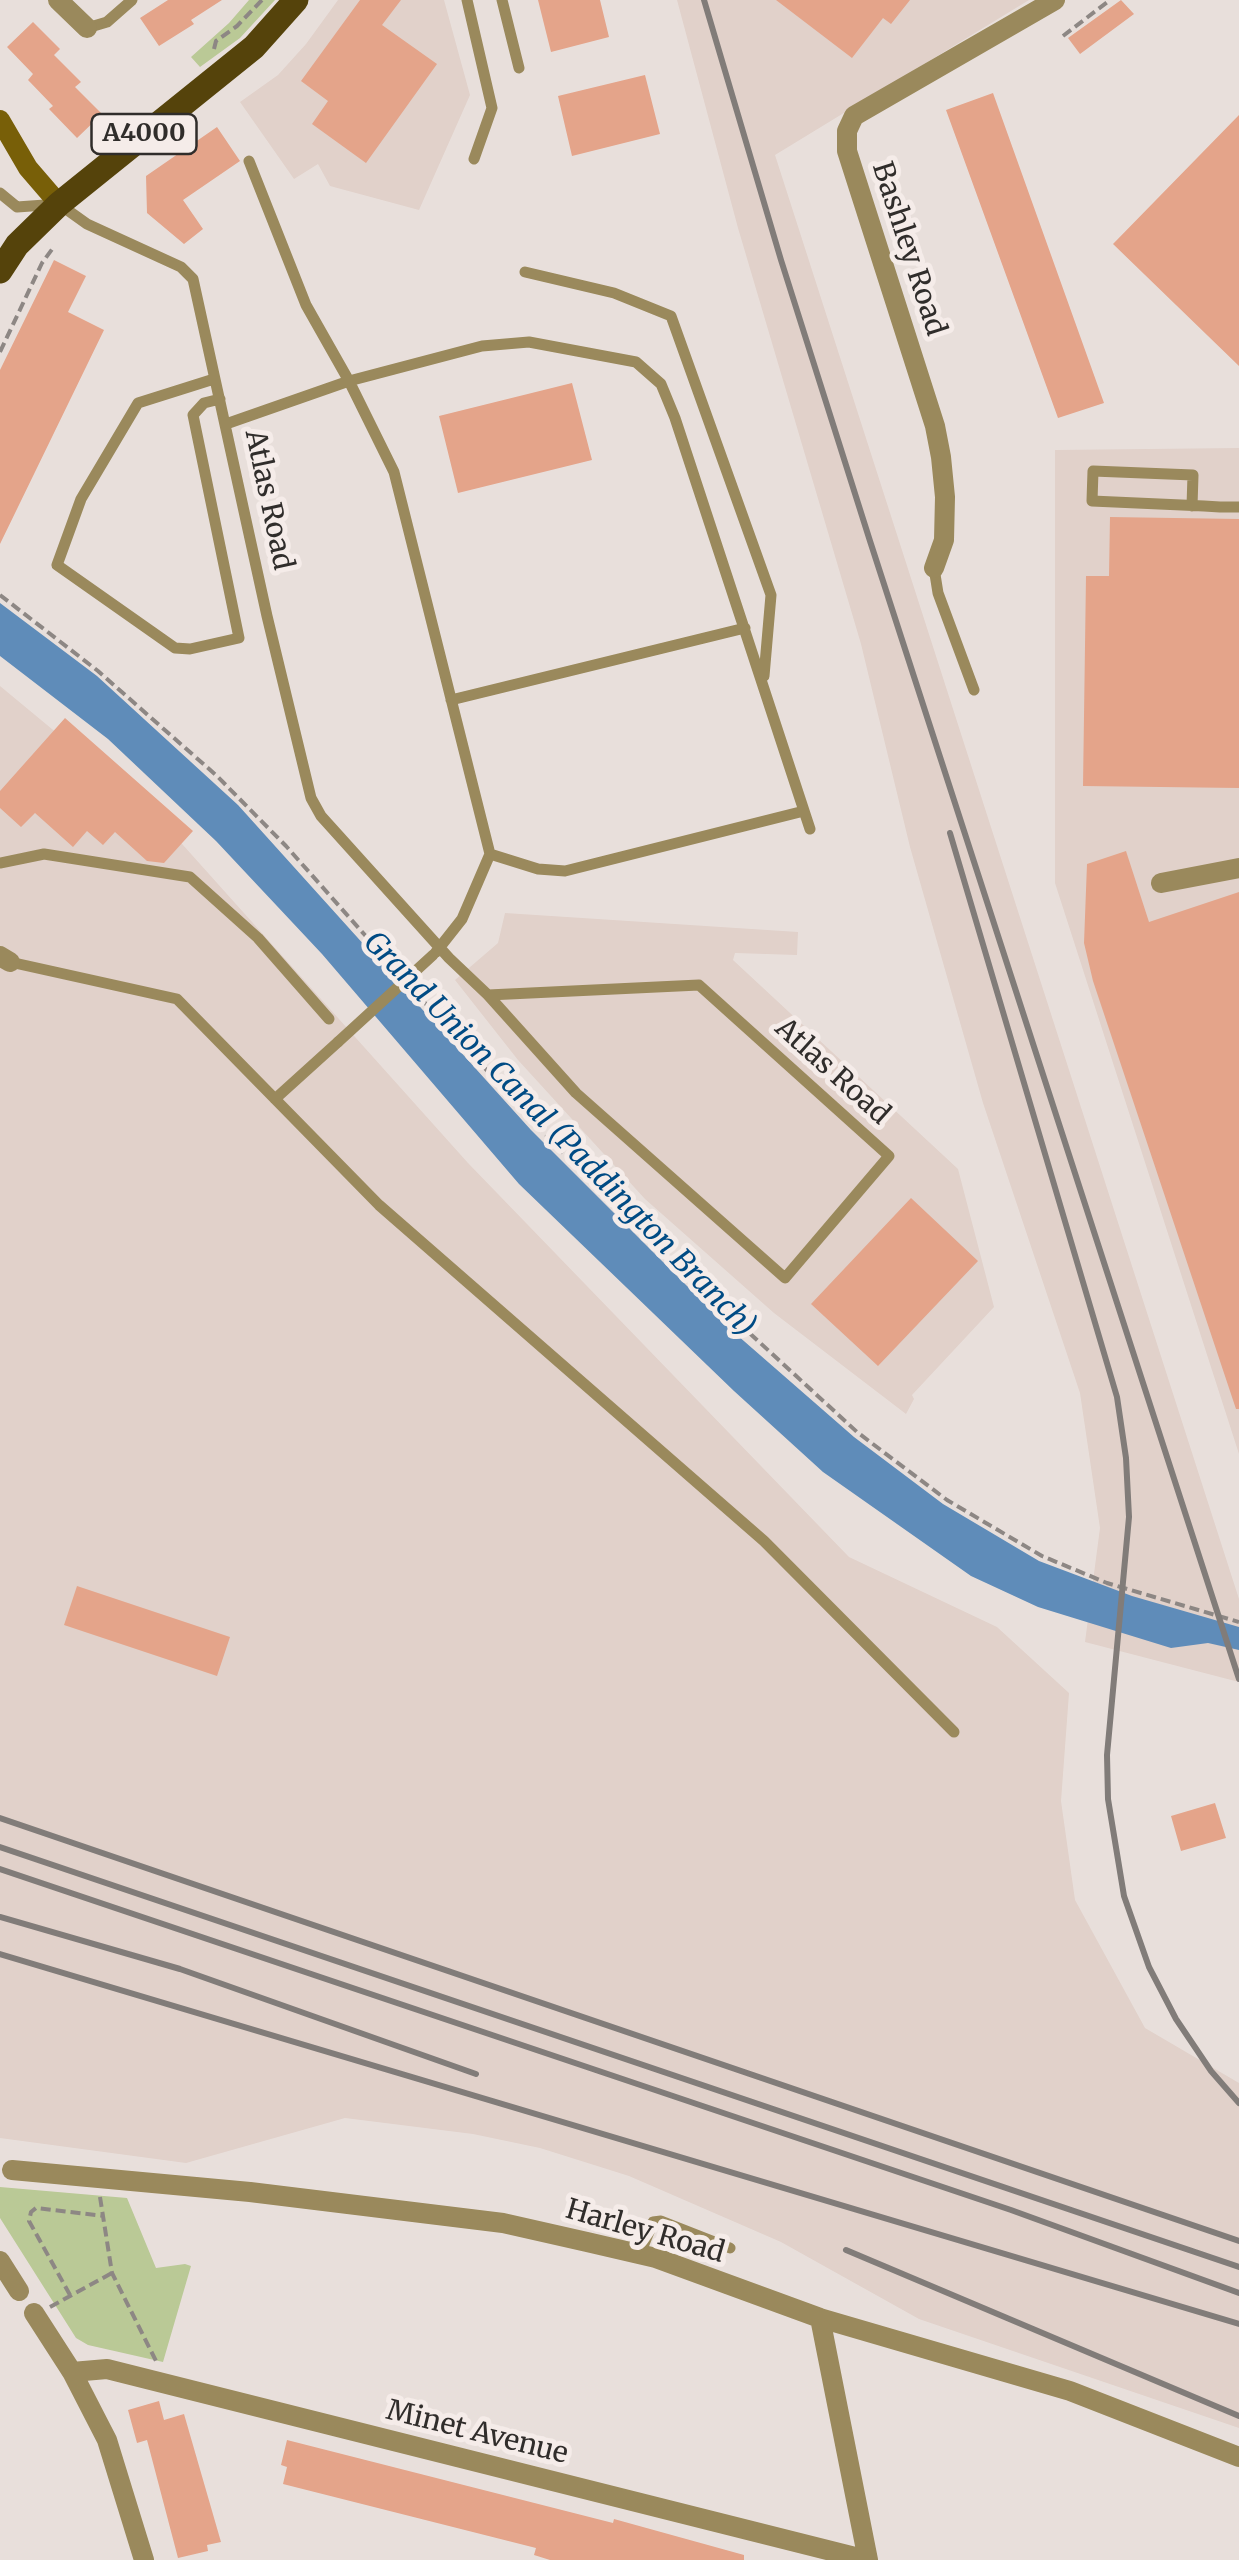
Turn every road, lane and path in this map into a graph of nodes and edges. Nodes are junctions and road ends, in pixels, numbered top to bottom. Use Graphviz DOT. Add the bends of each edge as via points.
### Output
graph roads {
  1 [pos="58,0"];
  2 [pos="132,0"];
  3 [pos="262,0"];
  4 [pos="296,0"];
  5 [pos="466,0"];
  6 [pos="502,0"];
  7 [pos="1056,0"];
  8 [pos="1110,0"];
  9 [pos="87,28"];
  10 [pos="1063,36"];
  11 [pos="214,59"];
  12 [pos="519,68"];
  13 [pos="0,120"];
  14 [pos="474,158"];
  15 [pos="248,161"];
  16 [pos="0,193"];
  17 [pos="60,204"];
  18 [pos="53,248"];
  19 [pos="0,272"];
  20 [pos="524,272"];
  21 [pos="0,352"];
  22 [pos="214,379"];
  23 [pos="349,381"];
  24 [pos="220,399"];
  25 [pos="226,424"];
  26 [pos="1192,506"];
  27 [pos="1239,507"];
  28 [pos="934,568"];
  29 [pos="0,595"];
  30 [pos="744,628"];
  31 [pos="763,686"];
  32 [pos="974,690"];
  33 [pos="451,700"];
  34 [pos="804,811"];
  35 [pos="810,830"];
  36 [pos="490,854"];
  37 [pos="0,864"];
  38 [pos="1239,868"];
  39 [pos="1161,883"];
  40 [pos="437,952"];
  41 [pos="5,959"];
  42 [pos="488,995"];
  43 [pos="330,1018"];
  44 [pos="276,1099"];
  45 [pos="1239,1622"];
  46 [pos="954,1732"];
  47 [pos="12,2170"];
  48 [pos="100,2195"];
  49 [pos="104,2216"];
  50 [pos="730,2248"];
  51 [pos="640,2254"];
  52 [pos="112,2273"];
  53 [pos="7,2279"];
  54 [pos="70,2296"];
  55 [pos="40,2311"];
  56 [pos="820,2318"];
  57 [pos="158,2365"];
  58 [pos="72,2372"];
  59 [pos="1239,2456"];
  60 [pos="144,2560"];
  61 [pos="867,2560"];
  1 -- 9 [label="street"];
  2 -- 9 [label="lane" via="107,22"];
  3 -- 11 [label="path" via="216,41"];
  4 -- 17 [label="main road, A4000" via="243,57"];
  5 -- 14 [label="lane" via="492,108"];
  6 -- 12 [label="lane"];
  7 -- 28 [label="street, Bashley Road" via="854,116 847,131 848,152 935,426 946,497 944,540"];
  8 -- 10 [label="path"];
  13 -- 17 [label="street"];
  15 -- 23 [label="lane" via="306,304"];
  16 -- 17 [label="lane" via="17,207"];
  17 -- 19 [label="main road, A4000" via="17,245"];
  17 -- 22 [label="lane, Atlas Road" via="193,279"];
  18 -- 21 [label="path"];
  20 -- 31 [label="lane" via="614,293 670,316 771,594"];
  22 -- 24 [label="lane, Atlas Road"];
  22 -- 24 [label="lane" via="138,403 81,500 56,566 174,648 240,638 193,415"];
  23 -- 25 [label="lane"];
  23 -- 30 [label="lane" via="482,346 529,342 636,362 661,384 675,418"];
  23 -- 33 [label="lane" via="394,472"];
  24 -- 25 [label="lane, Atlas Road"];
  25 -- 40 [label="lane, Atlas Road" via="311,798"];
  26 -- 26 [label="lane" via="1092,501 1093,472 1193,476"];
  26 -- 27 [label="lane"];
  28 -- 32 [label="lane"];
  29 -- 45 [label="path" via="217,776 561,1151 857,1432 946,1500 1042,1556 1106,1583"];
  30 -- 31 [label="lane"];
  30 -- 33 [label="lane"];
  31 -- 34 [label="lane"];
  33 -- 36 [label="lane"];
  34 -- 35 [label="lane"];
  34 -- 36 [label="lane" via="565,871"];
  36 -- 40 [label="lane" via="462,918"];
  37 -- 43 [label="lane" via="44,854 190,877 258,938"];
  38 -- 39 [label="street"];
  40 -- 42 [label="lane, Atlas Road"];
  40 -- 44 [label="lane, bridge"];
  41 -- 44 [label="lane" via="177,999"];
  42 -- 42 [label="lane, Atlas Road" via="699,985 889,1156 785,1278 576,1093"];
  44 -- 46 [label="lane" via="379,1204 764,1540"];
  47 -- 51 [label="street, Harley Road" via="503,2224"];
  48 -- 49 [label="path"];
  49 -- 52 [label="path"];
  49 -- 54 [label="path" via="31,2212 29,2220"];
  50 -- 51 [label="lane" via="660,2221 653,2222"];
  51 -- 56 [label="street, Harley Road"];
  52 -- 54 [label="path"];
  52 -- 57 [label="path"];
  53 -- 55 [label="lane"];
  54 -- 55 [label="path"];
  55 -- 58 [label="street"];
  56 -- 59 [label="street, Harley Road" via="1070,2391"];
  56 -- 61 [label="street"];
  58 -- 60 [label="street" via="106,2440"];
  58 -- 61 [label="street, Minet Avenue" via="106,2368"];
}
